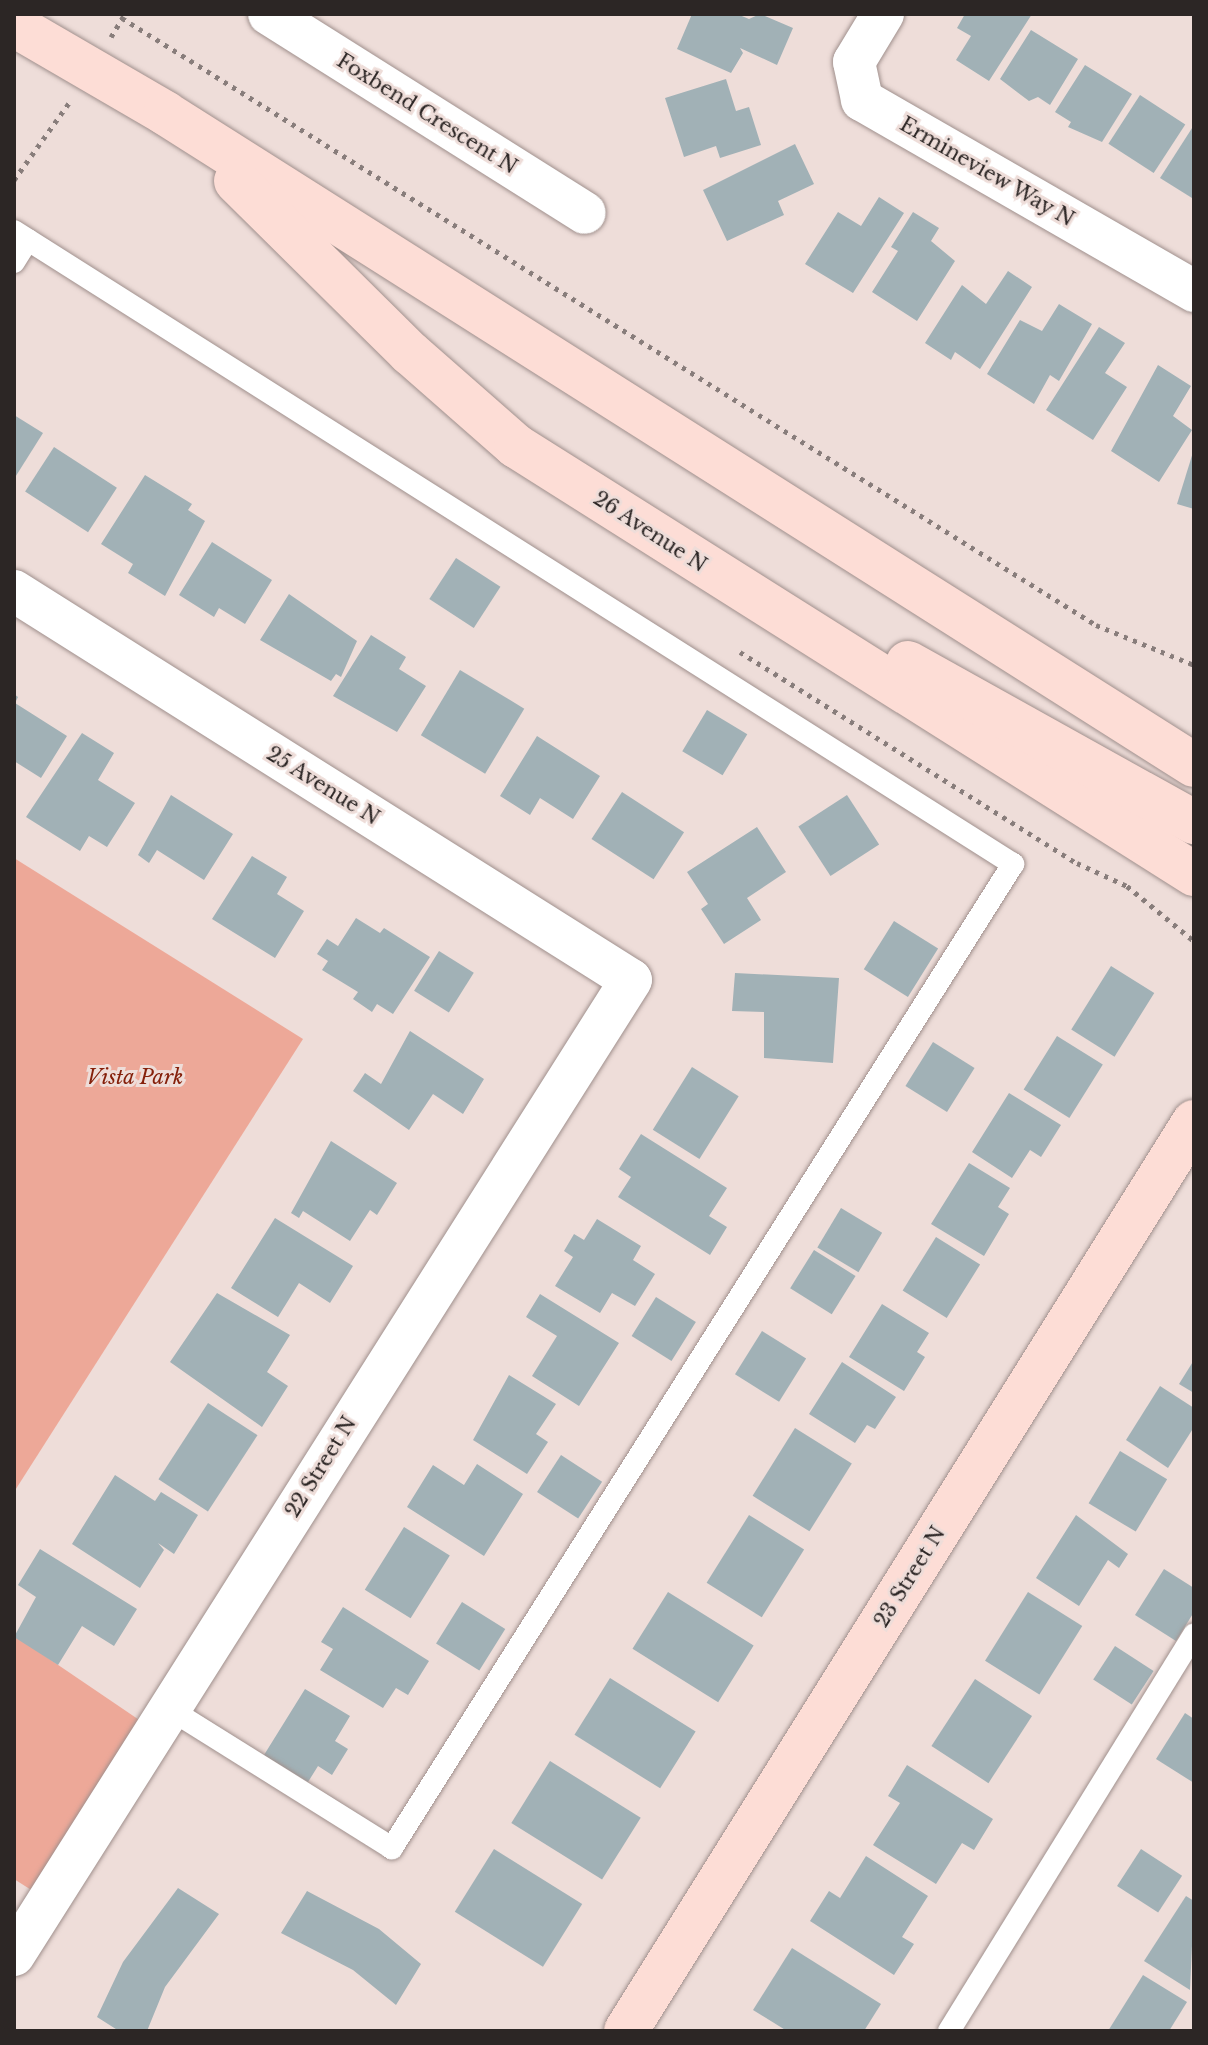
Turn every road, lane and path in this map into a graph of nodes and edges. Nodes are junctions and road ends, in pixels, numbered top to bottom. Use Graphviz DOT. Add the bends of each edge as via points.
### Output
graph roads {
  1 [pos="269,14"];
  2 [pos="883,14"];
  3 [pos="123,16"];
  4 [pos="14,25"];
  5 [pos="105,45"];
  6 [pos="77,92"];
  7 [pos="165,113"];
  8 [pos="14,180"];
  9 [pos="585,213"];
  10 [pos="21,236"];
  11 [pos="14,262"];
  12 [pos="1194,291"];
  13 [pos="14,591"];
  14 [pos="775,612"];
  15 [pos="1194,665"];
  16 [pos="1194,765"];
  17 [pos="1194,822"];
  18 [pos="1194,874"];
  19 [pos="631,980"];
  20 [pos="1194,1122"];
  21 [pos="1194,1635"];
  22 [pos="168,1708"];
  23 [pos="14,1955"];
  24 [pos="626,2031"];
  25 [pos="949,2031"];
  1 -- 9 [label="street, Foxbend Crescent N"];
  2 -- 12 [label="street, Ermineview Way N" via="854,62 862,100"];
  3 -- 5 [label="path"];
  3 -- 15 [label="path" via="1096,625"];
  4 -- 7 [label="main road, 26 Avenue N"];
  6 -- 8 [label="path"];
  7 -- 14 [label="main road, 26 Avenue N" via="410,353 516,446"];
  7 -- 16 [label="main road, 26 Avenue N"];
  10 -- 11 [label="lane"];
  10 -- 22 [label="lane" via="1013,864 392,1848"];
  13 -- 19 [label="street, 25 Avenue N"];
  14 -- 17 [label="main road" via="890,653"];
  14 -- 18 [label="main road, 26 Avenue N"];
  19 -- 22 [label="street, 22 Street N"];
  20 -- 24 [label="main road, 23 Street N"];
  21 -- 25 [label="lane"];
  22 -- 23 [label="street, 22 Street N"];
}
